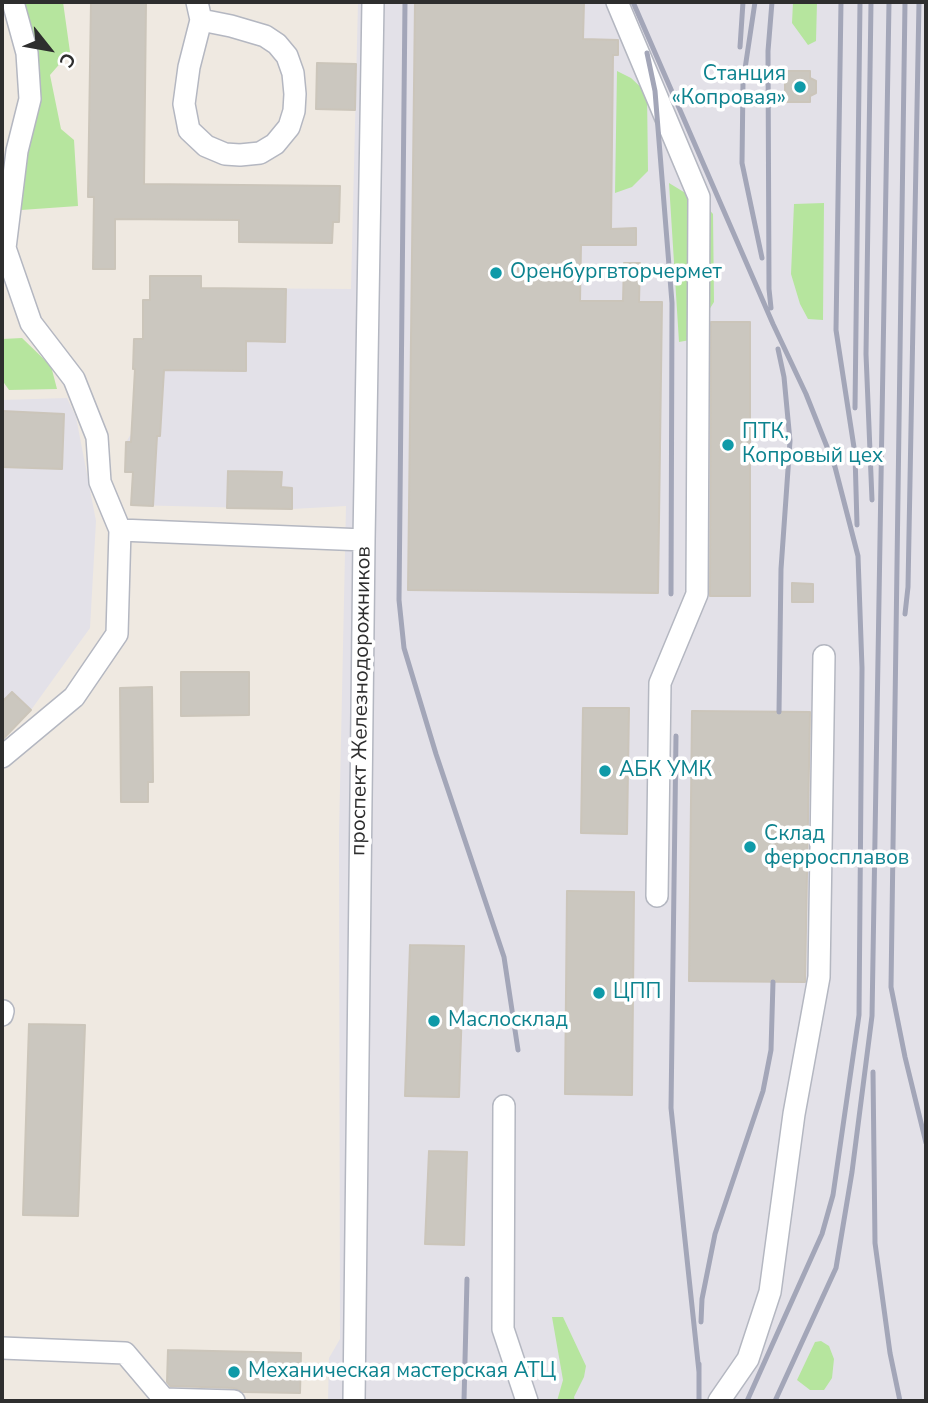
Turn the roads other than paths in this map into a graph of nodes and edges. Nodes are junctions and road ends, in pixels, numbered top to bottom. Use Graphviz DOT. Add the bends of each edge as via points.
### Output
graph roads {
  1 [pos="13,2"];
  2 [pos="373,2"];
  3 [pos="617,2"];
  4 [pos="199,11"];
  5 [pos="120,530"];
  6 [pos="364,540"];
  7 [pos="824,656"];
  8 [pos="2,758"];
  9 [pos="657,896"];
  10 [pos="504,1106"];
  11 [pos="2,1348"];
  12 [pos="234,1401"];
  13 [pos="354,1401"];
  14 [pos="527,1401"];
  15 [pos="719,1401"];
  1 -- 5 [label="street" via="27,53 30,99 17,151 5,248 31,323 74,379 97,437 100,482"];
  2 -- 6 [label="street, проспект Железнодорожников"];
  3 -- 9 [label="street" via="699,197 697,594 660,683"];
  4 -- 4 [label="street" via="184,104 189,130 206,146 225,154 260,153 289,127 294,111 293,73 287,56 265,36"];
  5 -- 6 [label="street"];
  5 -- 8 [label="street" via="117,634 74,697"];
  6 -- 13 [label="street, проспект Железнодорожников"];
  7 -- 15 [label="street" via="819,977 769,1292 748,1359"];
  10 -- 14 [label="street" via="503,1329"];
  11 -- 12 [label="street" via="125,1353 164,1399"];
}
